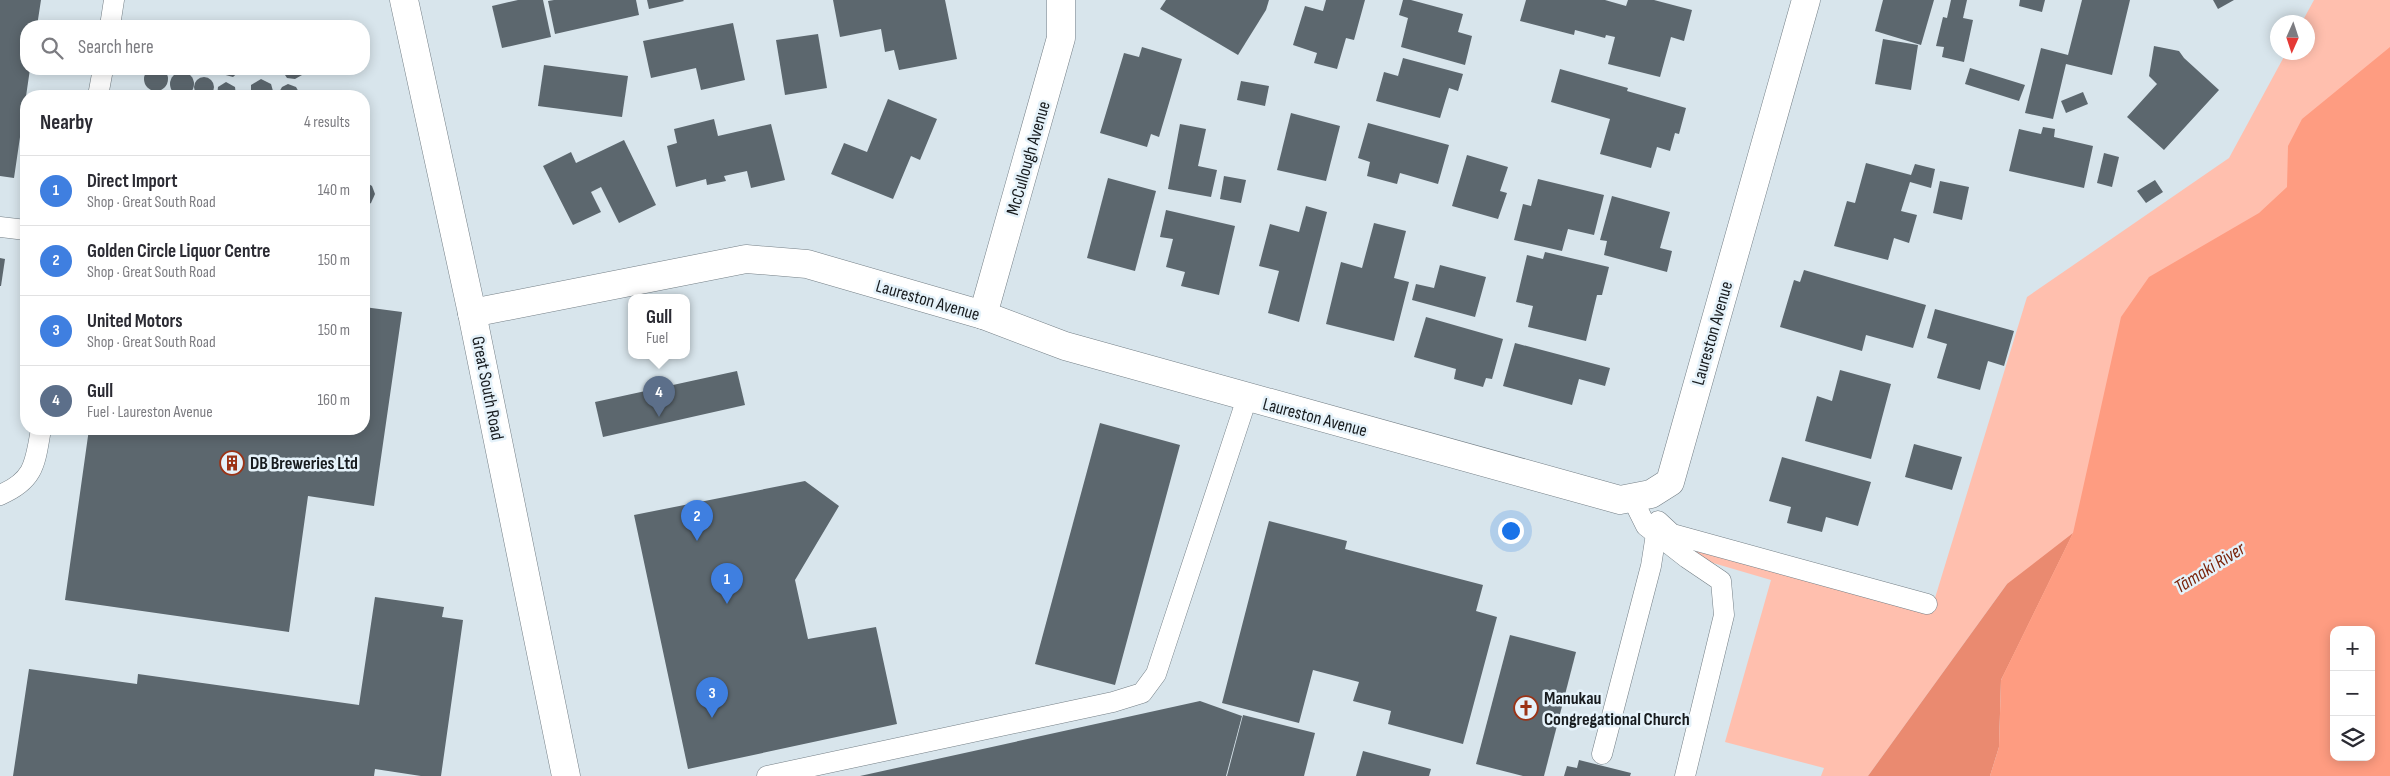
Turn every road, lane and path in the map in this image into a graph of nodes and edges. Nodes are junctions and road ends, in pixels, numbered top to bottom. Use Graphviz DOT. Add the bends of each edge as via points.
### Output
graph roads {
  1 [pos="114,0"];
  2 [pos="404,0"];
  3 [pos="1061,0"];
  4 [pos="1806,0"];
  5 [pos="111,20"];
  6 [pos="102,75"];
  7 [pos="99,90"];
  8 [pos="0,227"];
  9 [pos="20,229"];
  10 [pos="472,313"];
  11 [pos="983,315"];
  12 [pos="1247,398"];
  13 [pos="40,435"];
  14 [pos="0,495"];
  15 [pos="1632,498"];
  16 [pos="1656,534"];
  17 [pos="1927,604"];
  18 [pos="1602,754"];
  19 [pos="566,776"];
  20 [pos="766,776"];
  21 [pos="1684,776"];
  1 -- 5 [label="lane"];
  2 -- 10 [label="street, Great South Road"];
  3 -- 11 [label="street, McCullough Avenue" via="1062,38"];
  4 -- 15 [label="street, Laureston Avenue" via="1670,482 1651,494"];
  6 -- 7 [label="lane"];
  8 -- 9 [label="lane"];
  10 -- 11 [label="street, Laureston Avenue" via="746,259 807,264"];
  10 -- 19 [label="street, Great South Road"];
  11 -- 12 [label="street, Laureston Avenue" via="1065,346"];
  12 -- 15 [label="street, Laureston Avenue" via="1620,500"];
  12 -- 20 [label="lane" via="1156,674 1142,693 1113,702"];
  13 -- 14 [label="lane" via="35,466 22,483"];
  15 -- 16 [label="lane" via="1646,526"];
  15 -- 17 [label="lane" via="1672,534"];
  16 -- 18 [label="lane" via="1651,566"];
  16 -- 21 [label="lane" via="1721,581 1724,615"];
}
